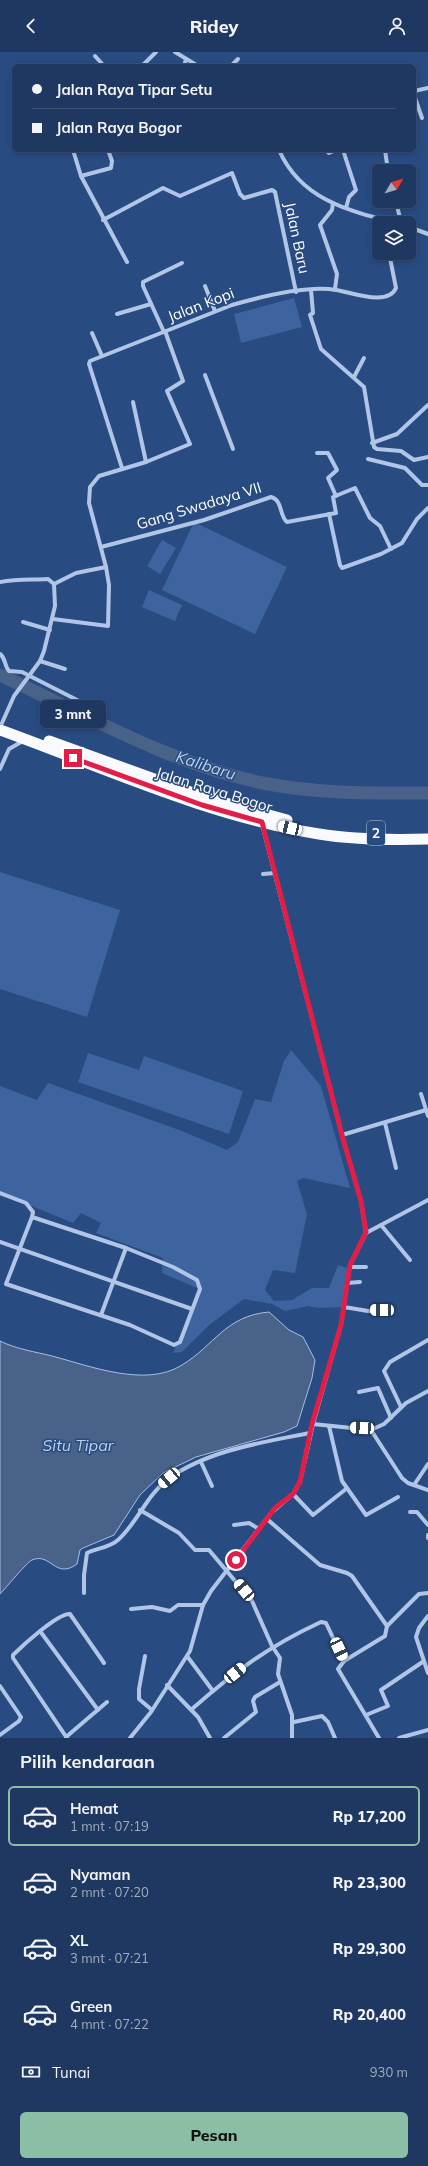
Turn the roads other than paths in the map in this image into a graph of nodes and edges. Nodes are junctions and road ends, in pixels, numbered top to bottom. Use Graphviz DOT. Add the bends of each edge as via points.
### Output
graph roads {
  1 [pos="156,52"];
  2 [pos="177,53"];
  3 [pos="95,56"];
  4 [pos="186,59"];
  5 [pos="238,59"];
  6 [pos="102,64"];
  7 [pos="144,64"];
  8 [pos="185,64"];
  9 [pos="195,64"];
  10 [pos="233,64"];
  11 [pos="428,88"];
  12 [pos="416,91"];
  13 [pos="416,101"];
  14 [pos="422,118"];
  15 [pos="74,152"];
  16 [pos="109,152"];
  17 [pos="280,152"];
  18 [pos="344,152"];
  19 [pos="385,152"];
  20 [pos="387,164"];
  21 [pos="81,176"];
  22 [pos="333,203"];
  23 [pos="346,208"];
  24 [pos="372,217"];
  25 [pos="103,220"];
  26 [pos="416,230"];
  27 [pos="428,234"];
  28 [pos="390,260"];
  29 [pos="127,262"];
  30 [pos="182,263"];
  31 [pos="205,286"];
  32 [pos="335,289"];
  33 [pos="311,290"];
  34 [pos="296,292"];
  35 [pos="151,304"];
  36 [pos="215,311"];
  37 [pos="117,314"];
  38 [pos="164,332"];
  39 [pos="92,333"];
  40 [pos="102,356"];
  41 [pos="364,358"];
  42 [pos="206,375"];
  43 [pos="354,377"];
  44 [pos="133,402"];
  45 [pos="428,405"];
  46 [pos="372,443"];
  47 [pos="233,449"];
  48 [pos="317,453"];
  49 [pos="428,457"];
  50 [pos="368,460"];
  51 [pos="146,462"];
  52 [pos="122,468"];
  53 [pos="428,485"];
  54 [pos="336,496"];
  55 [pos="427,511"];
  56 [pos="329,514"];
  57 [pos="101,547"];
  58 [pos="391,549"];
  59 [pos="106,567"];
  60 [pos="0,582"];
  61 [pos="54,584"];
  62 [pos="53,619"];
  63 [pos="23,622"];
  64 [pos="50,630"];
  65 [pos="0,654"];
  66 [pos="40,661"];
  67 [pos="65,669"];
  68 [pos="29,676"];
  69 [pos="83,703"];
  70 [pos="1,725"];
  71 [pos="28,736"];
  72 [pos="0,754"];
  73 [pos="5,755"];
  74 [pos="0,769"];
  75 [pos="262,822"];
  76 [pos="428,831"];
  77 [pos="428,838"];
  78 [pos="275,873"];
  79 [pos="262,874"];
  80 [pos="420,1094"];
  81 [pos="426,1110"];
  82 [pos="428,1116"];
  83 [pos="384,1123"];
  84 [pos="342,1135"];
  85 [pos="396,1168"];
  86 [pos="0,1193"];
  87 [pos="427,1202"];
  88 [pos="32,1217"];
  89 [pos="381,1224"];
  90 [pos="366,1232"];
  91 [pos="0,1242"];
  92 [pos="18,1248"];
  93 [pos="126,1248"];
  94 [pos="410,1260"];
  95 [pos="350,1267"];
  96 [pos="366,1267"];
  97 [pos="114,1282"];
  98 [pos="360,1282"];
  99 [pos="347,1283"];
  100 [pos="344,1307"];
  101 [pos="192,1309"];
  102 [pos="382,1310"];
  103 [pos="101,1315"];
  104 [pos="428,1340"];
  105 [pos="428,1391"];
  106 [pos="359,1392"];
  107 [pos="400,1407"];
  108 [pos="391,1418"];
  109 [pos="312,1424"];
  110 [pos="329,1426"];
  111 [pos="372,1430"];
  112 [pos="310,1433"];
  113 [pos="201,1462"];
  114 [pos="428,1464"];
  115 [pos="414,1485"];
  116 [pos="212,1486"];
  117 [pos="346,1489"];
  118 [pos="428,1490"];
  119 [pos="293,1494"];
  120 [pos="398,1497"];
  121 [pos="140,1510"];
  122 [pos="410,1512"];
  123 [pos="267,1519"];
  124 [pos="428,1524"];
  125 [pos="234,1525"];
  126 [pos="259,1529"];
  127 [pos="226,1572"];
  128 [pos="84,1592"];
  129 [pos="428,1593"];
  130 [pos="204,1605"];
  131 [pos="131,1609"];
  132 [pos="428,1616"];
  133 [pos="387,1626"];
  134 [pos="40,1631"];
  135 [pos="272,1646"];
  136 [pos="145,1656"];
  137 [pos="187,1656"];
  138 [pos="344,1661"];
  139 [pos="424,1661"];
  140 [pos="104,1663"];
  141 [pos="428,1673"];
  142 [pos="280,1682"];
  143 [pos="167,1685"];
  144 [pos="0,1686"];
  145 [pos="213,1691"];
  146 [pos="107,1702"];
  147 [pos="192,1709"];
  148 [pos="98,1710"];
  149 [pos="152,1710"];
  150 [pos="366,1715"];
  151 [pos="294,1722"];
  152 [pos="428,1730"];
  153 [pos="0,1735"];
  154 [pos="412,1736"];
  155 [pos="66,1737"];
  156 [pos="130,1738"];
  157 [pos="210,1738"];
  158 [pos="224,1738"];
  159 [pos="292,1738"];
  160 [pos="335,1738"];
  161 [pos="380,1738"];
  162 [pos="399,1738"];
  1 -- 7 [label="street"];
  2 -- 4 [label="street"];
  3 -- 6 [label="street"];
  4 -- 8 [label="street"];
  4 -- 9 [label="street"];
  5 -- 10 [label="street"];
  11 -- 12 [label="street"];
  13 -- 14 [label="street"];
  15 -- 21 [label="street"];
  16 -- 21 [label="street" via="111,168"];
  17 -- 22 [label="street" via="284,162 301,184 316,196"];
  18 -- 23 [label="street" via="356,190 349,197"];
  19 -- 20 [label="street"];
  21 -- 25 [label="street"];
  22 -- 23 [label="street"];
  22 -- 32 [label="street" via="332,210 320,225 335,265"];
  23 -- 24 [label="street"];
  25 -- 29 [label="street"];
  25 -- 34 [label="street, Jalan Baru" via="163,188 180,196 230,173 233,174 244,198 273,190 276,193"];
  26 -- 27 [label="street"];
  28 -- 32 [label="street, Jalan Kopi" via="396,288 393,293 379,298"];
  30 -- 35 [label="street" via="144,281 143,286"];
  31 -- 36 [label="street"];
  32 -- 33 [label="street, Jalan Kopi"];
  33 -- 34 [label="street, Jalan Kopi"];
  33 -- 43 [label="street" via="313,313 310,315 322,349"];
  34 -- 36 [label="street, Jalan Kopi" via="247,301"];
  35 -- 37 [label="street"];
  35 -- 38 [label="street"];
  36 -- 38 [label="street, Jalan Kopi"];
  38 -- 40 [label="street, Jalan Kopi"];
  38 -- 51 [label="street" via="183,381 167,391 190,443"];
  39 -- 40 [label="street"];
  40 -- 52 [label="street, Jalan Kopi" via="90,361 89,364"];
  41 -- 43 [label="street"];
  42 -- 47 [label="street"];
  43 -- 46 [label="street" via="364,387"];
  44 -- 51 [label="street"];
  45 -- 46 [label="street" via="397,434"];
  46 -- 49 [label="street" via="377,450 401,451 414,460"];
  48 -- 54 [label="street" via="328,453 337,470 328,477"];
  50 -- 53 [label="street" via="401,466 422,485"];
  51 -- 52 [label="street"];
  52 -- 57 [label="street" via="100,476 90,487 89,503"];
  54 -- 56 [label="street" via="333,498 337,512"];
  54 -- 58 [label="street" via="357,489 370,518 380,526"];
  55 -- 58 [label="street" via="417,519 405,539"];
  56 -- 57 [label="street, Gang Swadaya VII" via="289,522 284,520 277,499 271,497 204,520"];
  56 -- 58 [label="street" via="336,554 343,568"];
  57 -- 59 [label="street"];
  59 -- 61 [label="street" via="76,574"];
  59 -- 62 [label="street" via="109,585 108,626"];
  60 -- 61 [label="street" via="26,578 36,581 48,579"];
  61 -- 62 [label="street"];
  62 -- 64 [label="street"];
  63 -- 64 [label="street"];
  64 -- 66 [label="street"];
  65 -- 68 [label="street" via="9,670"];
  66 -- 67 [label="street"];
  66 -- 68 [label="street"];
  68 -- 69 [label="street"];
  68 -- 70 [label="street" via="14,696"];
  70 -- 71 [label="highway, Jalan Raya Bogor / 2"];
  71 -- 73 [label="street"];
  71 -- 75 [label="highway, Jalan Raya Bogor / 2" via="202,805"];
  71 -- 76 [label="highway, Jalan Raya Bogor / 2" via="204,796 292,822 359,832"];
  72 -- 73 [label="street"];
  73 -- 74 [label="street"];
  75 -- 77 [label="highway, Jalan Raya Bogor / 2" via="344,837 394,840"];
  75 -- 78 [label="street"];
  78 -- 79 [label="street"];
  78 -- 84 [label="street"];
  80 -- 81 [label="street"];
  81 -- 82 [label="street"];
  81 -- 83 [label="street"];
  83 -- 84 [label="street"];
  83 -- 85 [label="street"];
  84 -- 90 [label="street" via="361,1201"];
  86 -- 88 [label="street" via="29,1204 33,1212"];
  87 -- 89 [label="street"];
  88 -- 92 [label="street"];
  88 -- 93 [label="street"];
  89 -- 90 [label="street"];
  89 -- 94 [label="street"];
  90 -- 95 [label="street"];
  91 -- 92 [label="street"];
  92 -- 97 [label="street"];
  92 -- 103 [label="street" via="6,1284"];
  93 -- 97 [label="street"];
  93 -- 101 [label="street" via="197,1280 200,1289"];
  95 -- 96 [label="street"];
  95 -- 99 [label="street"];
  97 -- 101 [label="street"];
  97 -- 103 [label="street"];
  98 -- 99 [label="street"];
  99 -- 100 [label="street"];
  100 -- 102 [label="street" via="368,1311"];
  100 -- 109 [label="street" via="339,1334"];
  101 -- 103 [label="street" via="180,1342 176,1344"];
  104 -- 107 [label="street" via="392,1360 384,1371"];
  105 -- 107 [label="street"];
  106 -- 108 [label="street" via="378,1388"];
  107 -- 108 [label="street"];
  108 -- 111 [label="street"];
  109 -- 110 [label="street"];
  109 -- 112 [label="street"];
  110 -- 111 [label="street"];
  110 -- 117 [label="street" via="338,1469"];
  111 -- 115 [label="street" via="402,1478"];
  112 -- 113 [label="street" via="231,1451"];
  112 -- 119 [label="street" via="303,1472"];
  113 -- 116 [label="street"];
  113 -- 121 [label="street" via="169,1478"];
  114 -- 115 [label="street"];
  115 -- 118 [label="street"];
  117 -- 119 [label="street" via="313,1515"];
  117 -- 120 [label="street" via="366,1515"];
  119 -- 123 [label="street" via="275,1508"];
  121 -- 127 [label="street" via="179,1533 195,1550 208,1549"];
  121 -- 128 [label="street" via="116,1541 87,1553"];
  122 -- 124 [label="street" via="417,1512"];
  123 -- 126 [label="street"];
  123 -- 133 [label="street" via="320,1565 352,1576"];
  125 -- 126 [label="street" via="249,1523"];
  126 -- 127 [label="street"];
  127 -- 130 [label="street"];
  127 -- 135 [label="street" via="252,1600"];
  129 -- 133 [label="street" via="419,1594"];
  130 -- 131 [label="street" via="178,1605 170,1611 152,1607"];
  130 -- 137 [label="street" via="193,1647"];
  132 -- 139 [label="street" via="416,1637"];
  133 -- 138 [label="street" via="385,1636"];
  134 -- 140 [label="street" via="66,1613 70,1614"];
  134 -- 148 [label="street"];
  134 -- 155 [label="street" via="14,1654 13,1658"];
  135 -- 138 [label="street" via="323,1621"];
  135 -- 142 [label="street" via="281,1661 278,1670"];
  135 -- 145 [label="street"];
  136 -- 149 [label="street" via="139,1700"];
  137 -- 143 [label="street"];
  137 -- 145 [label="street"];
  138 -- 150 [label="street" via="338,1670"];
  139 -- 141 [label="street"];
  139 -- 150 [label="street" via="381,1690 388,1706"];
  142 -- 151 [label="street"];
  142 -- 158 [label="street" via="255,1697 256,1712"];
  143 -- 147 [label="street"];
  143 -- 149 [label="street"];
  144 -- 153 [label="street" via="21,1717"];
  145 -- 147 [label="street"];
  146 -- 148 [label="street"];
  147 -- 157 [label="street"];
  148 -- 155 [label="street"];
  149 -- 156 [label="street"];
  150 -- 161 [label="street"];
  151 -- 159 [label="street"];
  151 -- 160 [label="street" via="322,1716 328,1722"];
  152 -- 154 [label="street"];
  154 -- 162 [label="street"];
}
